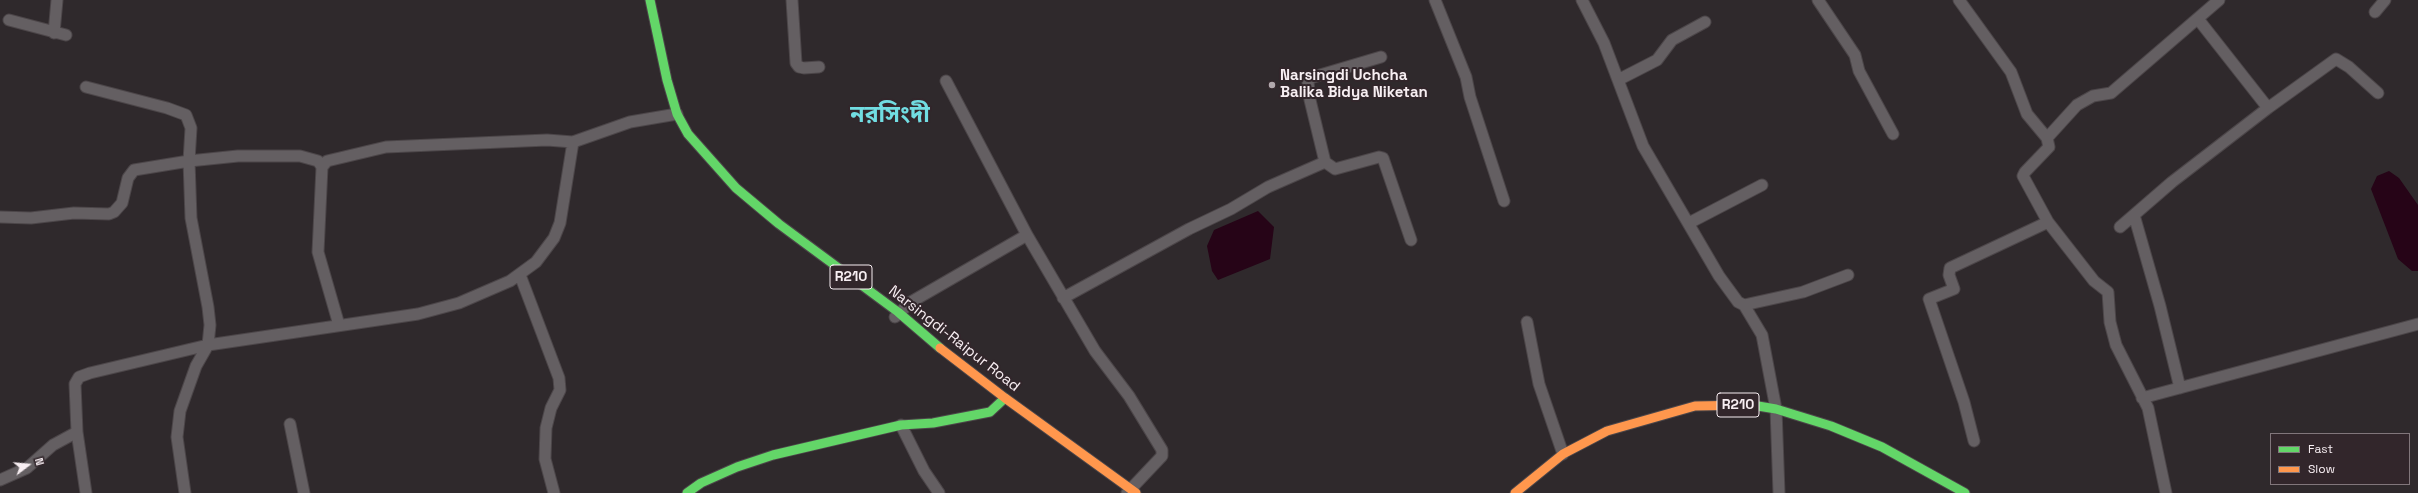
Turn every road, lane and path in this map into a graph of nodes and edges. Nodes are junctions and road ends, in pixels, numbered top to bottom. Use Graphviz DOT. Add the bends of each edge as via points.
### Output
graph roads {
  1 [pos="57,0"];
  2 [pos="642,0"];
  3 [pos="650,0"];
  4 [pos="792,0"];
  5 [pos="1435,0"];
  6 [pos="1582,0"];
  7 [pos="1818,0"];
  8 [pos="1959,0"];
  9 [pos="2219,0"];
  10 [pos="2385,0"];
  11 [pos="2375,12"];
  12 [pos="2198,19"];
  13 [pos="9,20"];
  14 [pos="1705,22"];
  15 [pos="54,33"];
  16 [pos="66,35"];
  17 [pos="1381,57"];
  18 [pos="819,67"];
  19 [pos="1618,80"];
  20 [pos="946,81"];
  21 [pos="86,87"];
  22 [pos="2378,93"];
  23 [pos="2268,108"];
  24 [pos="673,115"];
  25 [pos="1893,134"];
  26 [pos="2047,138"];
  27 [pos="573,142"];
  28 [pos="189,161"];
  29 [pos="1325,162"];
  30 [pos="322,166"];
  31 [pos="1762,185"];
  32 [pos="1504,201"];
  33 [pos="2134,215"];
  34 [pos="0,217"];
  35 [pos="2048,222"];
  36 [pos="1689,223"];
  37 [pos="2120,227"];
  38 [pos="1027,236"];
  39 [pos="1411,240"];
  40 [pos="520,274"];
  41 [pos="1848,275"];
  42 [pos="1063,298"];
  43 [pos="1744,305"];
  44 [pos="896,315"];
  45 [pos="1527,322"];
  46 [pos="2418,324"];
  47 [pos="339,325"];
  48 [pos="208,345"];
  49 [pos="2180,388"];
  50 [pos="2142,398"];
  51 [pos="1003,401"];
  52 [pos="1776,408"];
  53 [pos="290,424"];
  54 [pos="901,425"];
  55 [pos="77,432"];
  56 [pos="1974,441"];
  57 [pos="1563,454"];
  58 [pos="0,480"];
  59 [pos="1129,492"];
  60 [pos="1517,492"];
  61 [pos="86,493"];
  62 [pos="185,493"];
  63 [pos="304,493"];
  64 [pos="554,493"];
  65 [pos="687,493"];
  66 [pos="940,493"];
  67 [pos="1779,493"];
  68 [pos="1965,493"];
  69 [pos="2166,493"];
  1 -- 15 [label="street"];
  2 -- 24 [label="main road, Narsingdi-Raipur Road / R210" via="659,82"];
  3 -- 24 [label="main road, Narsingdi-Raipur Road / R210"];
  4 -- 18 [label="street" via="796,63 804,68"];
  5 -- 32 [label="street" via="1466,77 1474,111"];
  6 -- 19 [label="street" via="1596,23"];
  7 -- 25 [label="street" via="1855,56 1859,71"];
  8 -- 26 [label="street" via="2011,72 2027,114"];
  9 -- 12 [label="street"];
  10 -- 11 [label="street"];
  12 -- 23 [label="street"];
  12 -- 26 [label="street" via="2111,93 2093,96 2077,105"];
  13 -- 15 [label="street"];
  14 -- 19 [label="street" via="1672,40 1657,60"];
  15 -- 16 [label="street"];
  17 -- 29 [label="street" via="1310,78 1310,100"];
  19 -- 36 [label="street" via="1643,146"];
  20 -- 38 [label="street"];
  21 -- 28 [label="street" via="167,108 186,116 191,128"];
  22 -- 23 [label="street" via="2336,59"];
  23 -- 33 [label="street"];
  24 -- 27 [label="street" via="630,122"];
  24 -- 44 [label="main road, Narsingdi-Raipur Road / R210" via="736,188"];
  26 -- 35 [label="street" via="2049,147 2023,176"];
  27 -- 30 [label="street" via="547,140 386,147 327,161"];
  27 -- 40 [label="street" via="560,223 546,249"];
  28 -- 30 [label="street" via="238,156 300,156 318,161"];
  28 -- 34 [label="street" via="134,170 128,178 122,203 114,212 104,215 74,213 31,218"];
  28 -- 48 [label="street" via="192,218 208,307"];
  29 -- 39 [label="street" via="1334,169 1383,158"];
  29 -- 42 [label="street" via="1268,187"];
  30 -- 47 [label="street" via="318,252"];
  31 -- 36 [label="street"];
  33 -- 37 [label="street"];
  33 -- 49 [label="street"];
  35 -- 50 [label="street" via="2094,281 2108,292 2110,322 2116,345"];
  35 -- 56 [label="street" via="1950,268 1949,275 1954,289 1929,299 1964,402"];
  36 -- 43 [label="street" via="1728,290"];
  38 -- 42 [label="street"];
  38 -- 44 [label="street" via="911,302"];
  40 -- 47 [label="street" via="460,303 418,314"];
  40 -- 64 [label="street" via="559,378 560,390 551,408 546,428 546,466"];
  41 -- 43 [label="street" via="1804,292"];
  42 -- 59 [label="street" via="1095,351 1129,396 1162,450 1162,456"];
  43 -- 52 [label="street" via="1765,344"];
  44 -- 51 [label="main road, Narsingdi-Raipur Road / R210"];
  45 -- 57 [label="street" via="1539,384"];
  46 -- 49 [label="street"];
  47 -- 48 [label="street"];
  48 -- 55 [label="street" via="90,373 79,378 74,390"];
  48 -- 62 [label="street" via="196,366 180,412 177,437"];
  49 -- 50 [label="street"];
  50 -- 69 [label="street" via="2148,408"];
  51 -- 54 [label="main road" via="990,412 969,417"];
  51 -- 59 [label="main road, Narsingdi-Raipur Road / R210"];
  52 -- 57 [label="main road, R210" via="1757,405 1695,406 1607,431"];
  52 -- 67 [label="street"];
  52 -- 68 [label="main road, R210" via="1832,426 1882,447"];
  53 -- 63 [label="street"];
  54 -- 65 [label="main road" via="766,457 701,483"];
  54 -- 66 [label="street" via="924,471"];
  55 -- 58 [label="street" via="53,444 27,468"];
  55 -- 61 [label="street"];
  57 -- 60 [label="main road, R210"];
}
